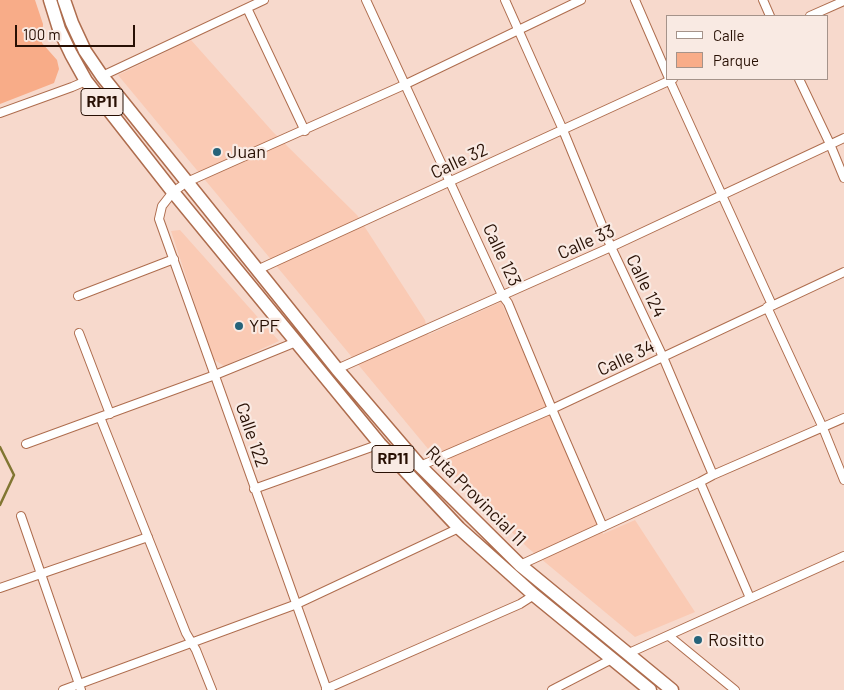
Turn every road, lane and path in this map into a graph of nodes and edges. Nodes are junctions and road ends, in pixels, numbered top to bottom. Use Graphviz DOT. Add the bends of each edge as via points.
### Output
graph roads {
  1 [pos="50,0"];
  2 [pos="64,0"];
  3 [pos="264,0"];
  4 [pos="366,0"];
  5 [pos="505,0"];
  6 [pos="581,0"];
  7 [pos="635,0"];
  8 [pos="763,0"];
  9 [pos="844,1"];
  10 [pos="247,8"];
  11 [pos="770,15"];
  12 [pos="812,15"];
  13 [pos="518,30"];
  14 [pos="666,69"];
  15 [pos="102,76"];
  16 [pos="666,80"];
  17 [pos="671,80"];
  18 [pos="799,80"];
  19 [pos="86,81"];
  20 [pos="404,85"];
  21 [pos="0,113"];
  22 [pos="305,130"];
  23 [pos="563,130"];
  24 [pos="844,138"];
  25 [pos="830,144"];
  26 [pos="844,178"];
  27 [pos="186,182"];
  28 [pos="451,182"];
  29 [pos="173,192"];
  30 [pos="722,196"];
  31 [pos="611,247"];
  32 [pos="174,259"];
  33 [pos="257,270"];
  34 [pos="844,272"];
  35 [pos="502,295"];
  36 [pos="78,296"];
  37 [pos="770,306"];
  38 [pos="79,333"];
  39 [pos="296,342"];
  40 [pos="664,357"];
  41 [pos="338,369"];
  42 [pos="215,375"];
  43 [pos="552,409"];
  44 [pos="110,414"];
  45 [pos="100,417"];
  46 [pos="844,418"];
  47 [pos="823,428"];
  48 [pos="26,444"];
  49 [pos="380,444"];
  50 [pos="420,466"];
  51 [pos="713,475"];
  52 [pos="844,480"];
  53 [pos="700,482"];
  54 [pos="254,488"];
  55 [pos="21,516"];
  56 [pos="603,527"];
  57 [pos="459,528"];
  58 [pos="148,537"];
  59 [pos="844,556"];
  60 [pos="520,565"];
  61 [pos="41,574"];
  62 [pos="0,588"];
  63 [pos="534,595"];
  64 [pos="750,598"];
  65 [pos="297,604"];
  66 [pos="669,636"];
  67 [pos="191,642"];
  68 [pos="629,654"];
  69 [pos="612,659"];
  70 [pos="80,687"];
  71 [pos="326,689"];
  72 [pos="63,690"];
  73 [pos="212,690"];
  74 [pos="552,690"];
  75 [pos="650,690"];
  76 [pos="672,690"];
  77 [pos="735,690"];
  1 -- 19 [label="main road, RP11" via="59,29"];
  2 -- 15 [label="main road, RP11" via="85,51"];
  3 -- 10 [label="street"];
  4 -- 20 [label="street, Calle 123"];
  5 -- 13 [label="street, Calle 124"];
  6 -- 13 [label="street"];
  7 -- 14 [label="street"];
  8 -- 11 [label="street"];
  9 -- 12 [label="street"];
  10 -- 15 [label="street"];
  10 -- 22 [label="street"];
  13 -- 20 [label="street"];
  13 -- 23 [label="street, Calle 124"];
  15 -- 27 [label="main road, RP11"];
  16 -- 23 [label="street, Calle 32"];
  17 -- 30 [label="street"];
  18 -- 25 [label="street"];
  19 -- 21 [label="street"];
  19 -- 29 [label="main road, RP11"];
  20 -- 22 [label="street"];
  20 -- 28 [label="street, Calle 123"];
  22 -- 27 [label="street"];
  23 -- 28 [label="street, Calle 32"];
  23 -- 31 [label="street, Calle 124"];
  24 -- 25 [label="street, Calle 33"];
  25 -- 26 [label="street"];
  25 -- 30 [label="street, Calle 33"];
  27 -- 29 [label="street"];
  27 -- 33 [label="main road, Ruta Provincial 11 / RP11"];
  28 -- 33 [label="street, Calle 32"];
  28 -- 35 [label="street, Calle 123"];
  29 -- 32 [label="street, Calle 122" via="162,206 159,219"];
  29 -- 39 [label="main road, Ruta Provincial 11 / RP11"];
  30 -- 31 [label="street, Calle 33"];
  30 -- 37 [label="street"];
  31 -- 35 [label="street, Calle 33"];
  31 -- 40 [label="street, Calle 124"];
  32 -- 36 [label="street"];
  32 -- 42 [label="street, Calle 122"];
  33 -- 41 [label="main road, Ruta Provincial 11 / RP11"];
  34 -- 37 [label="street, Calle 34"];
  35 -- 41 [label="street, Calle 33"];
  35 -- 43 [label="street, Calle 123"];
  37 -- 40 [label="street, Calle 34"];
  37 -- 47 [label="street"];
  38 -- 44 [label="street"];
  39 -- 42 [label="street"];
  39 -- 49 [label="main road, Ruta Provincial 11 / RP11"];
  40 -- 43 [label="street, Calle 34"];
  40 -- 51 [label="street, Calle 124"];
  41 -- 50 [label="main road, Ruta Provincial 11 / RP11"];
  42 -- 44 [label="street"];
  42 -- 54 [label="street, Calle 122"];
  43 -- 50 [label="street, Calle 34"];
  43 -- 56 [label="street, Calle 123"];
  44 -- 45 [label="street"];
  45 -- 48 [label="street"];
  45 -- 58 [label="street"];
  46 -- 47 [label="street"];
  47 -- 51 [label="street"];
  47 -- 52 [label="street"];
  49 -- 54 [label="street"];
  49 -- 57 [label="main road, Ruta Provincial 11 / RP11"];
  50 -- 60 [label="main road, Ruta Provincial 11 / RP11"];
  51 -- 53 [label="street"];
  53 -- 56 [label="street"];
  53 -- 64 [label="street"];
  54 -- 65 [label="street, Calle 122"];
  55 -- 61 [label="street"];
  56 -- 60 [label="street"];
  57 -- 63 [label="main road, Ruta Provincial 11 / RP11"];
  57 -- 65 [label="street"];
  58 -- 61 [label="street"];
  58 -- 67 [label="street"];
  59 -- 64 [label="street"];
  60 -- 68 [label="main road, Ruta Provincial 11 / RP11"];
  61 -- 62 [label="street"];
  61 -- 70 [label="street"];
  63 -- 69 [label="main road, Ruta Provincial 11 / RP11"];
  63 -- 71 [label="street"];
  64 -- 66 [label="street"];
  65 -- 67 [label="street"];
  65 -- 71 [label="street, Calle 122"];
  66 -- 68 [label="street"];
  66 -- 77 [label="street"];
  67 -- 70 [label="street"];
  67 -- 73 [label="street"];
  68 -- 76 [label="main road, Ruta Provincial 11 / RP11"];
  69 -- 74 [label="street"];
  69 -- 75 [label="main road, Ruta Provincial 11 / RP11"];
  70 -- 72 [label="street"];
}
